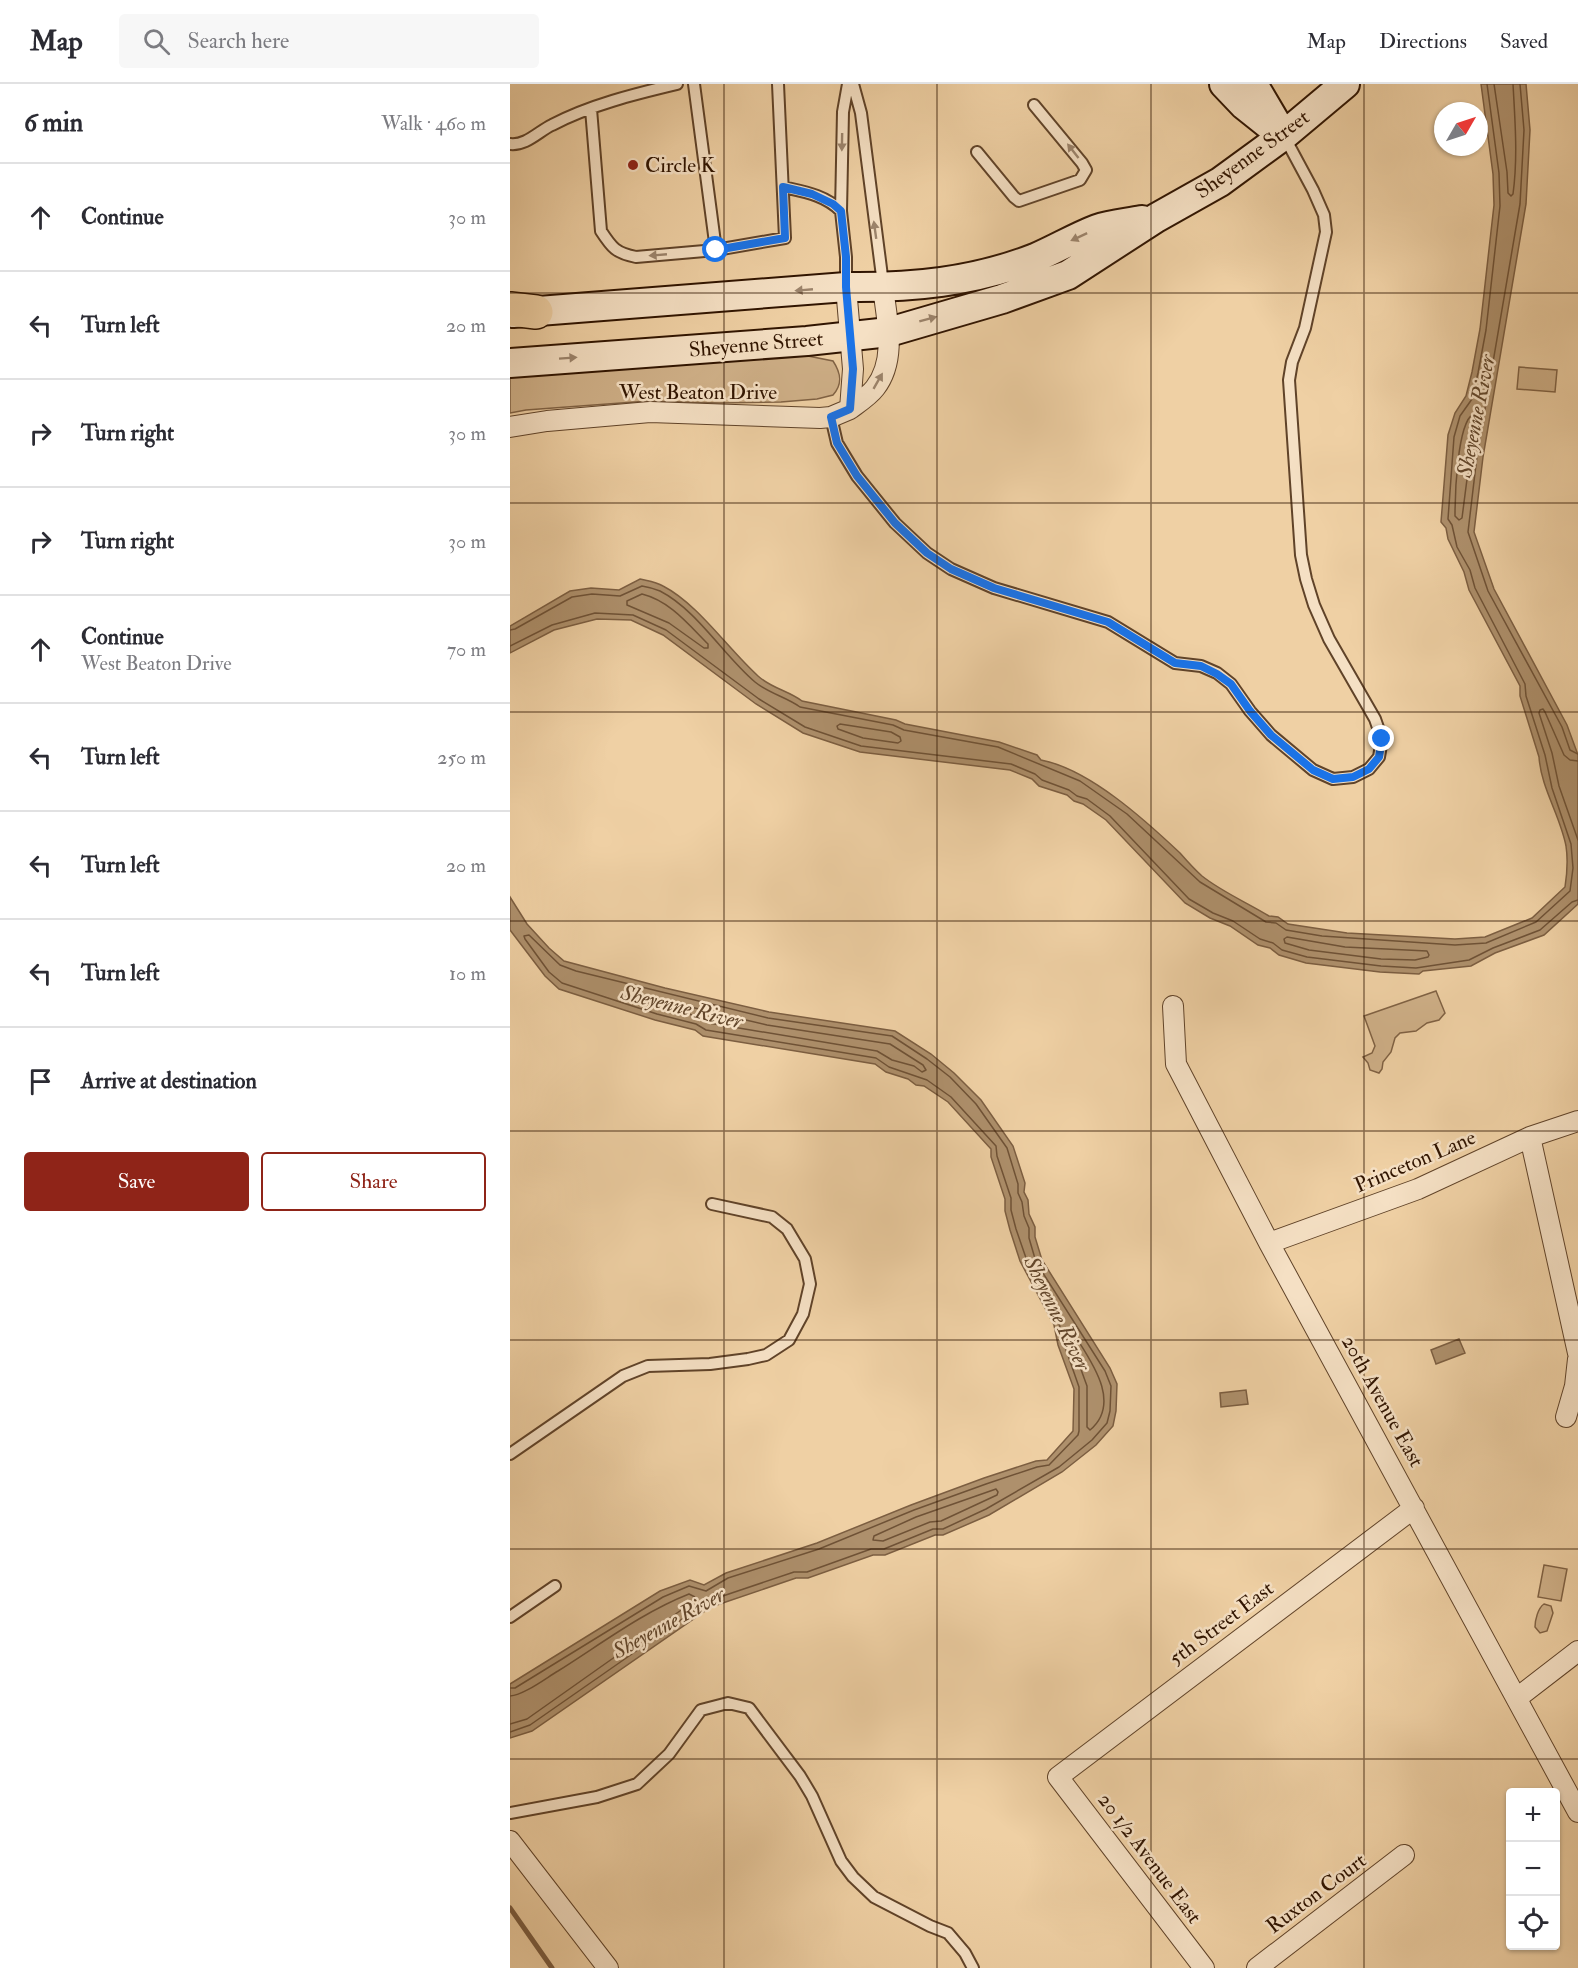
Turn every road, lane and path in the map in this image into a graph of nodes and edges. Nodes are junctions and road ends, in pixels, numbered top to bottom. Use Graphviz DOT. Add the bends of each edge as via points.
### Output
graph roads {
  1 [pos="677,84"];
  2 [pos="694,84"];
  3 [pos="778,84"];
  4 [pos="848,84"];
  5 [pos="853,84"];
  6 [pos="1224,84"];
  7 [pos="1253,84"];
  8 [pos="1345,84"];
  9 [pos="1034,105"];
  10 [pos="591,109"];
  11 [pos="1283,136"];
  12 [pos="510,144"];
  13 [pos="977,152"];
  14 [pos="783,187"];
  15 [pos="841,211"];
  16 [pos="1156,218"];
  17 [pos="716,250"];
  18 [pos="846,287"];
  19 [pos="883,288"];
  20 [pos="519,311"];
  21 [pos="889,332"];
  22 [pos="850,336"];
  23 [pos="510,363"];
  24 [pos="850,409"];
  25 [pos="831,417"];
  26 [pos="510,427"];
  27 [pos="1173,1006"];
  28 [pos="1578,1121"];
  29 [pos="1530,1137"];
  30 [pos="712,1204"];
  31 [pos="1269,1243"];
  32 [pos="1578,1353"];
  33 [pos="1578,1359"];
  34 [pos="1566,1417"];
  35 [pos="510,1454"];
  36 [pos="1414,1508"];
  37 [pos="555,1586"];
  38 [pos="510,1617"];
  39 [pos="1578,1650"];
  40 [pos="1517,1698"];
  41 [pos="1058,1777"];
  42 [pos="1578,1812"];
  43 [pos="510,1813"];
  44 [pos="510,1840"];
  45 [pos="1404,1856"];
  46 [pos="608,1968"];
  47 [pos="974,1968"];
  48 [pos="1204,1968"];
  49 [pos="1257,1968"];
  1 -- 10 [label="lane"];
  2 -- 17 [label="lane"];
  3 -- 14 [label="lane"];
  4 -- 15 [label="lane, one-way" via="843,112"];
  19 -- 5 [label="lane, one-way" via="861,113"];
  6 -- 11 [label="main road"];
  7 -- 11 [label="main road"];
  8 -- 11 [label="main road, Sheyenne Street"];
  13 -- 9 [label="lane, one-way" via="1019,201 1080,180 1086,170 1082,163"];
  10 -- 12 [label="lane" via="551,125 532,138"];
  17 -- 10 [label="lane, one-way" via="636,257 612,248 601,231"];
  11 -- 16 [label="main road, Sheyenne Street" via="1220,182"];
  11 -- 25 [label="lane" via="1324,214 1326,232 1289,380 1301,555 1314,605 1382,739 1379,757 1369,769 1353,777 1333,779 1313,770 1271,735 1231,684 1217,674 1201,666 1175,663 1108,622 994,588 951,569 895,523 857,476 837,443"];
  14 -- 15 [label="lane" via="812,194"];
  14 -- 17 [label="lane" via="785,238"];
  15 -- 18 [label="lane"];
  16 -- 19 [label="main road, Sheyenne Street, one-way" via="1099,228 1034,258 993,271 933,284"];
  21 -- 16 [label="main road, Sheyenne Street, one-way" via="1068,275"];
  18 -- 19 [label="main road, Sheyenne Street"];
  18 -- 20 [label="main road, Sheyenne Street, one-way"];
  18 -- 22 [label="street"];
  19 -- 21 [label="street, West Beaton Drive"];
  21 -- 22 [label="main road, Sheyenne Street"];
  24 -- 21 [label="street, West Beaton Drive, one-way" via="875,389 887,365"];
  23 -- 22 [label="main road, Sheyenne Street, one-way"];
  22 -- 24 [label="street"];
  24 -- 25 [label="street, West Beaton Drive"];
  25 -- 26 [label="street, West Beaton Drive" via="650,412"];
  27 -- 31 [label="street, 20th Avenue East" via="1176,1064"];
  28 -- 29 [label="street, Princeton Lane"];
  29 -- 31 [label="street, Princeton Lane" via="1418,1189"];
  29 -- 32 [label="street"];
  30 -- 35 [label="lane" via="772,1217 787,1229 805,1259 810,1284 803,1314 789,1340 766,1355 748,1359 648,1366 623,1376"];
  31 -- 36 [label="street, 20th Avenue East"];
  33 -- 34 [label="street"];
  36 -- 40 [label="street, 20th Avenue East"];
  36 -- 41 [label="street, 5th Street East"];
  37 -- 38 [label="lane"];
  39 -- 40 [label="street"];
  40 -- 42 [label="street, 20th Avenue East"];
  41 -- 48 [label="street, 20 1/2 Avenue East"];
  43 -- 47 [label="lane" via="597,1797 637,1784 669,1754 701,1710 728,1703 749,1708 800,1776 841,1861 853,1877 874,1897 948,1933"];
  44 -- 46 [label="street"];
  45 -- 49 [label="street, Ruxton Court"];
}
